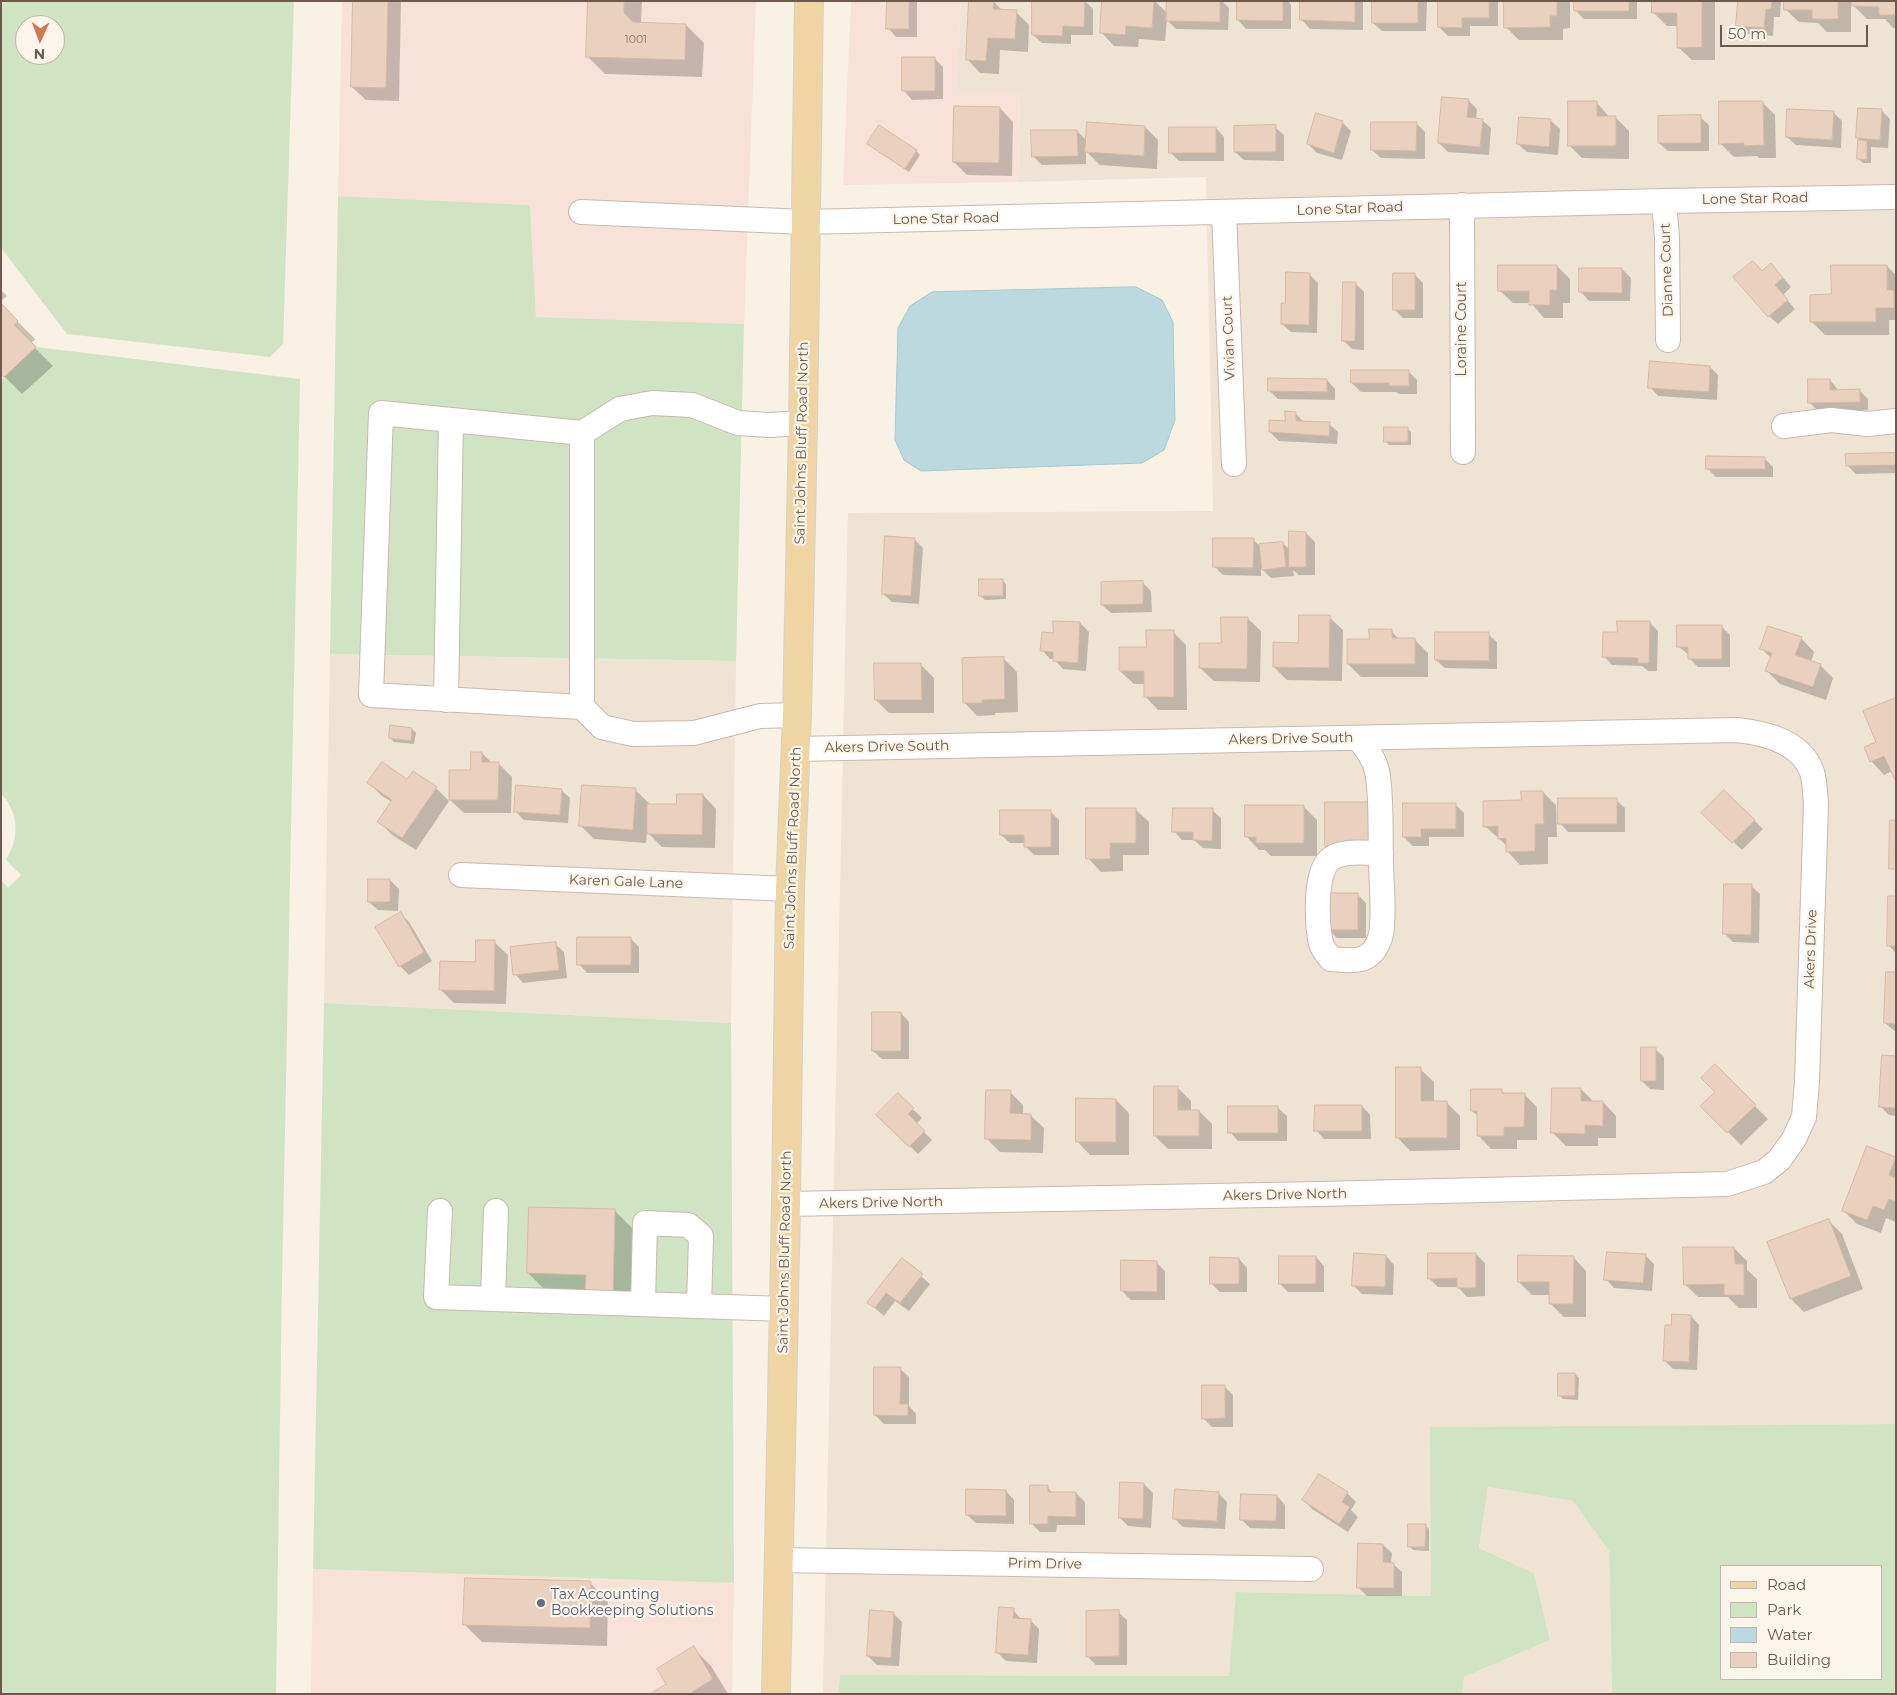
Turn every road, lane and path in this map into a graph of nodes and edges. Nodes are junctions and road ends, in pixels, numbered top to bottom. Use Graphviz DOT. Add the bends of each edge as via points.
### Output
graph roads {
  1 [pos="809,1"];
  2 [pos="1896,197"];
  3 [pos="1664,201"];
  4 [pos="1462,205"];
  5 [pos="581,212"];
  6 [pos="1224,212"];
  7 [pos="805,222"];
  8 [pos="1668,340"];
  9 [pos="451,420"];
  10 [pos="1896,421"];
  11 [pos="803,423"];
  12 [pos="1784,426"];
  13 [pos="582,433"];
  14 [pos="1462,452"];
  15 [pos="1234,464"];
  16 [pos="446,700"];
  17 [pos="582,707"];
  18 [pos="797,715"];
  19 [pos="1358,738"];
  20 [pos="1786,742"];
  21 [pos="796,749"];
  22 [pos="1381,853"];
  23 [pos="461,875"];
  24 [pos="790,889"];
  25 [pos="1779,1160"];
  26 [pos="786,1204"];
  27 [pos="440,1211"];
  28 [pos="496,1211"];
  29 [pos="492,1299"];
  30 [pos="643,1304"];
  31 [pos="699,1306"];
  32 [pos="784,1309"];
  33 [pos="778,1560"];
  34 [pos="1311,1569"];
  35 [pos="776,1694"];
  1 -- 7 [label="main road, Saint Johns Bluff Road North"];
  2 -- 3 [label="street, Lone Star Road"];
  3 -- 4 [label="street, Lone Star Road"];
  3 -- 8 [label="street, Dianne Court"];
  4 -- 6 [label="street, Lone Star Road"];
  4 -- 14 [label="street, Loraine Court"];
  5 -- 7 [label="street, Lone Star Road"];
  6 -- 7 [label="street, Lone Star Road"];
  6 -- 15 [label="street, Vivian Court"];
  7 -- 11 [label="main road, Saint Johns Bluff Road North"];
  9 -- 13 [label="street"];
  9 -- 16 [label="street"];
  9 -- 16 [label="street" via="381,414 371,695"];
  10 -- 12 [label="street" via="1867,424 1831,420"];
  11 -- 13 [label="street" via="738,423 692,405 652,403 620,409"];
  11 -- 18 [label="main road, Saint Johns Bluff Road North"];
  13 -- 17 [label="street"];
  16 -- 17 [label="street"];
  17 -- 18 [label="street" via="602,727 633,734 694,733 760,716"];
  18 -- 21 [label="main road, Saint Johns Bluff Road North"];
  19 -- 20 [label="street, Akers Drive South" via="1737,730 1761,733"];
  19 -- 21 [label="street, Akers Drive South"];
  19 -- 22 [label="street" via="1370,753 1377,771"];
  20 -- 25 [label="street, Akers Drive" via="1806,760 1812,771 1816,804 1804,1117"];
  21 -- 24 [label="main road, Saint Johns Bluff Road North"];
  22 -- 22 [label="street" via="1382,925 1378,942 1373,952 1358,961 1331,959 1320,940 1318,884 1324,865 1346,853"];
  23 -- 24 [label="street, Karen Gale Lane"];
  24 -- 26 [label="main road, Saint Johns Bluff Road North"];
  25 -- 26 [label="street, Akers Drive North" via="1764,1172 1727,1184"];
  26 -- 32 [label="main road, Saint Johns Bluff Road North"];
  27 -- 29 [label="street" via="436,1296"];
  28 -- 29 [label="street"];
  29 -- 30 [label="street"];
  30 -- 31 [label="street"];
  30 -- 31 [label="street" via="645,1223 688,1225 701,1236"];
  31 -- 32 [label="street"];
  32 -- 33 [label="main road, Saint Johns Bluff Road North"];
  33 -- 34 [label="street, Prim Drive"];
  33 -- 35 [label="main road, Saint Johns Bluff Road North"];
}
